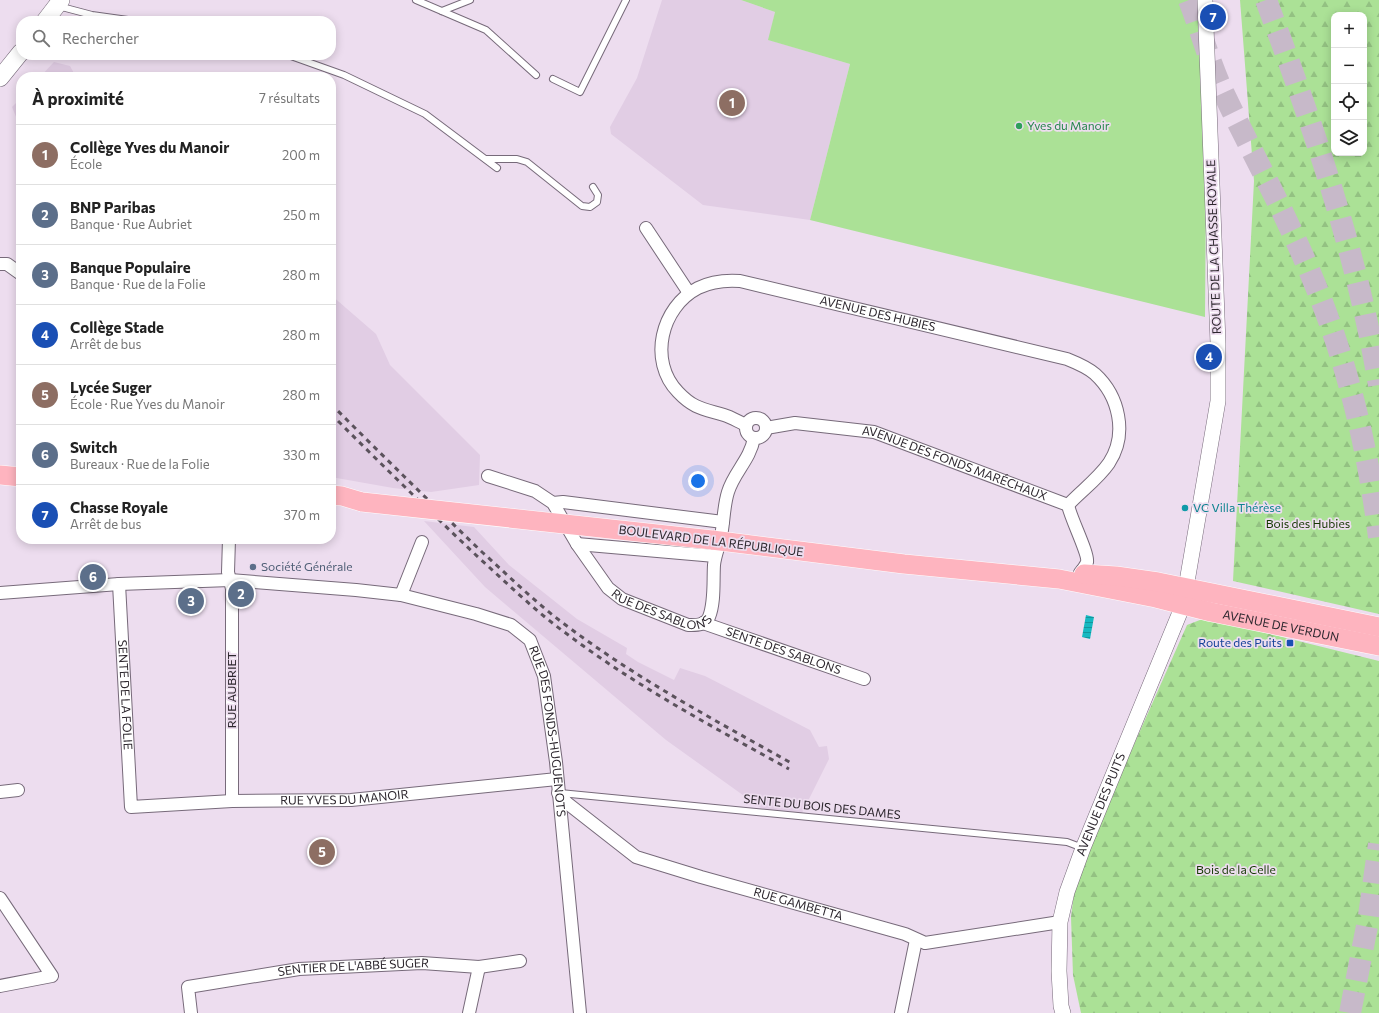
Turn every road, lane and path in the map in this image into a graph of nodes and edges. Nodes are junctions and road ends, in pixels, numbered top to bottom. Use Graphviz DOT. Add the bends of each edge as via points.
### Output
graph roads {
  1 [pos="416,0"];
  2 [pos="470,0"];
  3 [pos="626,0"];
  4 [pos="1205,0"];
  5 [pos="59,3"];
  6 [pos="442,10"];
  7 [pos="49,16"];
  8 [pos="99,16"];
  9 [pos="16,58"];
  10 [pos="302,60"];
  11 [pos="336,72"];
  12 [pos="336,72"];
  13 [pos="536,75"];
  14 [pos="0,78"];
  15 [pos="553,79"];
  16 [pos="486,160"];
  17 [pos="497,168"];
  18 [pos="593,187"];
  19 [pos="646,228"];
  20 [pos="1,263"];
  21 [pos="16,270"];
  22 [pos="690,293"];
  23 [pos="746,425"];
  24 [pos="766,428"];
  25 [pos="754,438"];
  26 [pos="0,475"];
  27 [pos="488,476"];
  28 [pos="16,477"];
  29 [pos="336,495"];
  30 [pos="362,502"];
  31 [pos="336,503"];
  32 [pos="553,503"];
  33 [pos="1068,505"];
  34 [pos="723,522"];
  35 [pos="422,542"];
  36 [pos="229,544"];
  37 [pos="577,544"];
  38 [pos="716,546"];
  39 [pos="1080,573"];
  40 [pos="1059,579"];
  41 [pos="230,580"];
  42 [pos="119,584"];
  43 [pos="0,593"];
  44 [pos="401,595"];
  45 [pos="1185,596"];
  46 [pos="704,623"];
  47 [pos="1379,627"];
  48 [pos="1379,646"];
  49 [pos="864,679"];
  50 [pos="557,780"];
  51 [pos="18,790"];
  52 [pos="0,792"];
  53 [pos="558,793"];
  54 [pos="232,801"];
  55 [pos="131,807"];
  56 [pos="1083,848"];
  57 [pos="0,898"];
  58 [pos="1060,922"];
  59 [pos="916,940"];
  60 [pos="520,961"];
  61 [pos="479,967"];
  62 [pos="0,986"];
  63 [pos="191,1013"];
  64 [pos="469,1013"];
  65 [pos="580,1013"];
  66 [pos="901,1013"];
  67 [pos="1063,1013"];
  1 -- 6 [label="lane"];
  2 -- 6 [label="lane"];
  3 -- 15 [label="lane" via="580,92"];
  4 -- 45 [label="street, ROUTE DE LA CHASSE ROYALE" via="1218,401"];
  5 -- 7 [label="main road"];
  5 -- 8 [label="lane"];
  6 -- 13 [label="lane" via="486,30"];
  9 -- 14 [label="main road"];
  10 -- 11 [label="lane"];
  12 -- 16 [label="lane" via="425,114"];
  16 -- 17 [label="lane"];
  16 -- 18 [label="lane" via="517,159 527,162 582,206 590,207 597,202 598,195"];
  19 -- 22 [label="street"];
  20 -- 21 [label="street"];
  22 -- 23 [label="street, AVENUE DES HUBIES" via="670,314 663,332 661,346 665,369 672,384 689,402 708,412 725,415"];
  22 -- 33 [label="street, AVENUE DES HUBIES" via="713,282 740,281 1084,366 1105,384 1112,396 1119,417 1119,432 1116,449 1109,463"];
  23 -- 24 [label="street" via="756,417 764,422"];
  23 -- 25 [label="street" via="747,432"];
  24 -- 25 [label="street" via="762,436"];
  24 -- 33 [label="street, AVENUE DES FONDS MARÉCHAUX" via="795,423 878,433"];
  25 -- 34 [label="street" via="752,451 731,482"];
  26 -- 28 [label="main road"];
  27 -- 32 [label="street" via="536,491"];
  29 -- 30 [label="main road, BOULEVARD DE LA RÉPUBLIQUE"];
  30 -- 31 [label="main road, BOULEVARD DE LA RÉPUBLIQUE"];
  30 -- 38 [label="main road, BOULEVARD DE LA RÉPUBLIQUE, bridge"];
  32 -- 34 [label="street" via="563,502"];
  32 -- 37 [label="street, RUE DES SABLONS"];
  33 -- 39 [label="street" via="1086,555 1087,562"];
  34 -- 38 [label="street"];
  35 -- 44 [label="street"];
  36 -- 41 [label="street, RUE AUBRIET"];
  37 -- 38 [label="street"];
  37 -- 46 [label="street, RUE DES SABLONS" via="608,588 622,599 688,624"];
  38 -- 40 [label="main road, BOULEVARD DE LA RÉPUBLIQUE"];
  38 -- 46 [label="street, RUE DES SABLONS" via="711,609"];
  39 -- 40 [label="main road, BOULEVARD DE LA RÉPUBLIQUE"];
  39 -- 45 [label="main road, BOULEVARD DE LA RÉPUBLIQUE" via="1116,576"];
  40 -- 45 [label="main road, BOULEVARD DE LA RÉPUBLIQUE"];
  41 -- 42 [label="street, RUE DES FONDS-HUGUENOTS"];
  41 -- 44 [label="street, RUE DES FONDS-HUGUENOTS"];
  41 -- 54 [label="street, RUE AUBRIET"];
  42 -- 43 [label="street, RUE DES FONDS-HUGUENOTS"];
  42 -- 55 [label="street, SENTE DE LA FOLIE"];
  44 -- 50 [label="street, RUE DES FONDS-HUGUENOTS" via="511,625 530,640 544,676"];
  45 -- 47 [label="main road, AVENUE DE VERDUN"];
  45 -- 48 [label="main road, AVENUE DE VERDUN" via="1225,616"];
  45 -- 56 [label="street, AVENUE DES PUITS"];
  46 -- 49 [label="street, SENTE DES SABLONS"];
  50 -- 53 [label="street, RUE DES FONDS-HUGUENOTS"];
  50 -- 54 [label="street, RUE YVES DU MANOIR" via="351,800"];
  51 -- 52 [label="street"];
  53 -- 56 [label="lane, SENTE DU BOIS DES DAMES" via="1067,842"];
  53 -- 59 [label="street, RUE GAMBETTA" via="567,803 636,857 905,934"];
  53 -- 65 [label="street, RUE DES FONDS-HUGUENOTS"];
  54 -- 55 [label="street, RUE YVES DU MANOIR"];
  56 -- 58 [label="street, AVENUE DES PUITS" via="1067,892"];
  57 -- 62 [label="street" via="52,976"];
  58 -- 59 [label="street, RUE GAMBETTA" via="925,943"];
  58 -- 67 [label="street, AVENUE DES PUITS" via="1059,971"];
  59 -- 66 [label="street"];
  60 -- 61 [label="street, SENTIER DE L'ABBÉ SUGER"];
  61 -- 63 [label="street, SENTIER DE L'ABBÉ SUGER" via="422,963 299,969 188,986"];
  61 -- 64 [label="street"];
}
